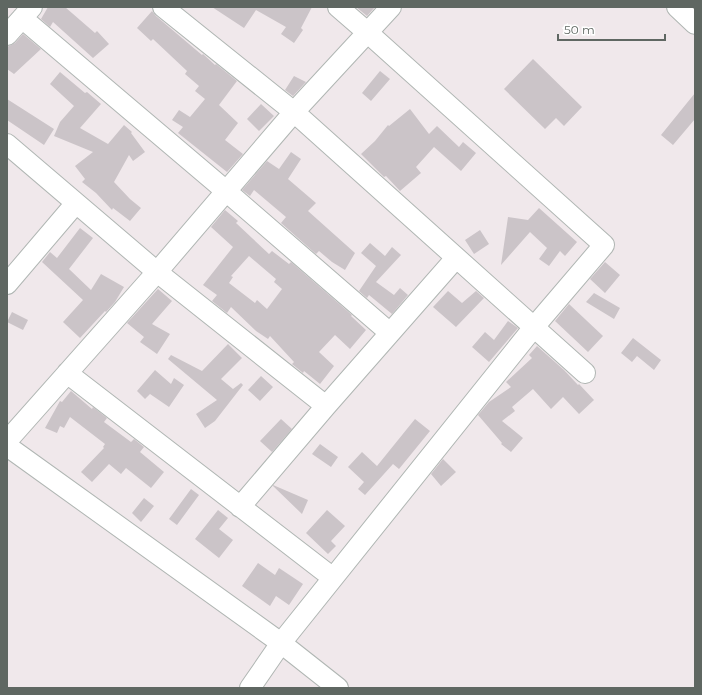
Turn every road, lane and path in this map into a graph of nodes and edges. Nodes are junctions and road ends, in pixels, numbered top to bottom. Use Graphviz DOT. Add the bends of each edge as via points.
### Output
graph roads {
  1 [pos="163,7"];
  2 [pos="338,7"];
  3 [pos="391,7"];
  4 [pos="677,7"];
  5 [pos="27,13"];
  6 [pos="695,24"];
  7 [pos="367,32"];
  8 [pos="7,35"];
  9 [pos="294,112"];
  10 [pos="7,144"];
  11 [pos="226,191"];
  12 [pos="76,203"];
  13 [pos="456,258"];
  14 [pos="157,272"];
  15 [pos="7,284"];
  16 [pos="534,327"];
  17 [pos="390,333"];
  18 [pos="67,373"];
  19 [pos="584,373"];
  20 [pos="326,406"];
  21 [pos="7,441"];
  22 [pos="7,446"];
  23 [pos="240,507"];
  24 [pos="332,578"];
  25 [pos="281,643"];
  26 [pos="250,688"];
  27 [pos="338,688"];
  1 -- 9 [label="street"];
  2 -- 7 [label="street"];
  3 -- 7 [label="street"];
  4 -- 6 [label="street"];
  5 -- 8 [label="street"];
  5 -- 11 [label="street"];
  7 -- 9 [label="street"];
  7 -- 16 [label="street" via="604,245"];
  9 -- 11 [label="street"];
  9 -- 13 [label="street"];
  10 -- 12 [label="street"];
  11 -- 14 [label="street"];
  11 -- 17 [label="street"];
  12 -- 14 [label="street"];
  12 -- 15 [label="street"];
  13 -- 16 [label="street"];
  13 -- 17 [label="street"];
  14 -- 18 [label="street"];
  14 -- 20 [label="street"];
  16 -- 19 [label="street"];
  16 -- 24 [label="street"];
  17 -- 20 [label="street"];
  18 -- 21 [label="street"];
  18 -- 23 [label="street"];
  20 -- 23 [label="street"];
  22 -- 25 [label="street"];
  23 -- 24 [label="street"];
  24 -- 25 [label="street"];
  25 -- 26 [label="street"];
  25 -- 27 [label="street"];
}
